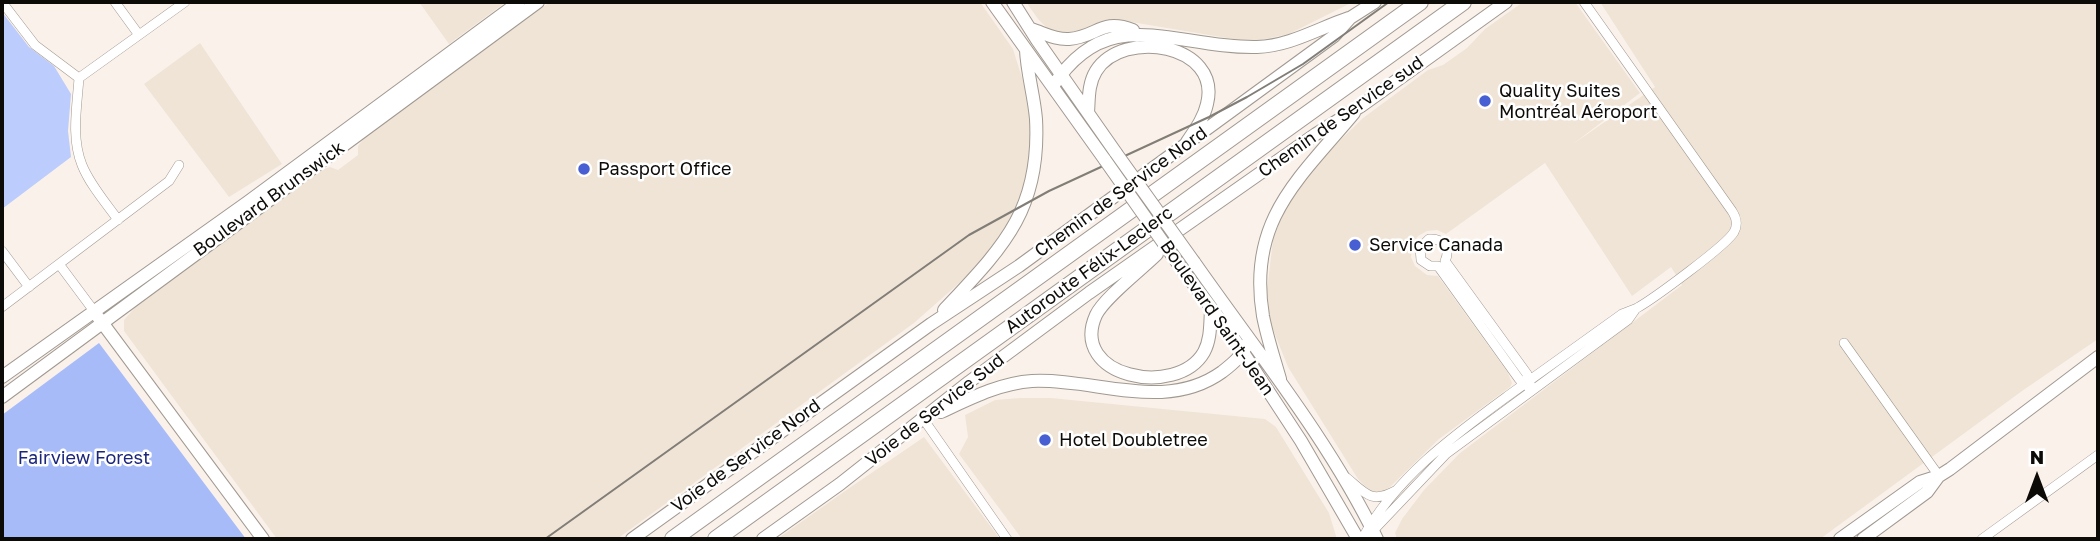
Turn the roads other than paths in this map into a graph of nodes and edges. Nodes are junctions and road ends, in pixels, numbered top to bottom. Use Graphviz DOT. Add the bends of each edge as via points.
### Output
graph roads {
  1 [pos="2,2"];
  2 [pos="115,2"];
  3 [pos="185,2"];
  4 [pos="519,2"];
  5 [pos="538,2"];
  6 [pos="992,2"];
  7 [pos="1013,2"];
  8 [pos="1375,2"];
  9 [pos="1420,2"];
  10 [pos="1463,2"];
  11 [pos="1506,2"];
  12 [pos="1584,2"];
  13 [pos="1350,18"];
  14 [pos="1031,29"];
  15 [pos="1140,32"];
  16 [pos="139,35"];
  17 [pos="1027,50"];
  18 [pos="1060,74"];
  19 [pos="79,78"];
  20 [pos="1053,86"];
  21 [pos="1361,106"];
  22 [pos="1088,113"];
  23 [pos="1183,148"];
  24 [pos="1111,157"];
  25 [pos="179,165"];
  26 [pos="118,220"];
  27 [pos="1177,234"];
  28 [pos="2,251"];
  29 [pos="1441,263"];
  30 [pos="59,264"];
  31 [pos="1188,266"];
  32 [pos="29,287"];
  33 [pos="2,307"];
  34 [pos="1211,310"];
  35 [pos="94,311"];
  36 [pos="103,322"];
  37 [pos="931,324"];
  38 [pos="1249,340"];
  39 [pos="1844,343"];
  40 [pos="1243,354"];
  41 [pos="2098,357"];
  42 [pos="861,373"];
  43 [pos="2,377"];
  44 [pos="1529,385"];
  45 [pos="1281,386"];
  46 [pos="2,397"];
  47 [pos="924,420"];
  48 [pos="2098,455"];
  49 [pos="1340,472"];
  50 [pos="1939,476"];
  51 [pos="1396,490"];
  52 [pos="1873,530"];
  53 [pos="1367,536"];
  54 [pos="1987,538"];
  55 [pos="263,539"];
  56 [pos="632,539"];
  57 [pos="673,539"];
  58 [pos="716,539"];
  59 [pos="763,539"];
  60 [pos="1007,539"];
  61 [pos="1840,539"];
  62 [pos="1863,539"];
  1 -- 19 [label="street" via="35,46"];
  2 -- 16 [label="street"];
  3 -- 16 [label="street"];
  4 -- 35 [label="main road, Boulevard Brunswick"];
  5 -- 36 [label="main road, Boulevard Brunswick"];
  6 -- 17 [label="main road, Boulevard Saint-Jean"];
  7 -- 14 [label="main road, Boulevard Saint-Jean"];
  8 -- 13 [label="main road, Chemin de Service Nord"];
  9 -- 57 [label="highway, Autoroute Félix-Leclerc"];
  10 -- 58 [label="highway, Autoroute Félix-Leclerc"];
  11 -- 21 [label="main road, Chemin de Service sud"];
  12 -- 44 [label="street" via="1712,181 1733,213 1735,230 1636,309 1622,314"];
  13 -- 15 [label="main road" via="1292,40 1258,47"];
  13 -- 23 [label="main road, Chemin de Service Nord" via="1334,36"];
  14 -- 15 [label="main road" via="1063,39 1114,25"];
  14 -- 18 [label="main road, Boulevard Saint-Jean"];
  15 -- 18 [label="main road" via="1090,45"];
  16 -- 19 [label="street"];
  17 -- 20 [label="main road, Boulevard Saint-Jean"];
  17 -- 37 [label="main road" via="1036,141 1023,208 998,252"];
  18 -- 20 [label="main road"];
  18 -- 22 [label="main road, Boulevard Saint-Jean"];
  19 -- 26 [label="street" via="75,128 79,156"];
  20 -- 24 [label="main road, Boulevard Saint-Jean"];
  21 -- 27 [label="main road, Chemin de Service sud"];
  21 -- 45 [label="main road" via="1289,190 1269,234 1262,306"];
  22 -- 23 [label="main road" via="1092,79 1111,57 1146,47 1178,52 1199,66 1208,88 1205,110"];
  22 -- 24 [label="main road, Boulevard Saint-Jean"];
  23 -- 37 [label="main road, Chemin de Service Nord"];
  24 -- 31 [label="main road, Boulevard Saint-Jean, bridge"];
  25 -- 26 [label="street" via="169,181"];
  26 -- 30 [label="street"];
  27 -- 34 [label="main road" via="1101,307 1093,328 1097,352 1113,368 1131,375 1159,377 1181,370 1204,352"];
  27 -- 47 [label="main road, Voie de Service Sud" via="1049,322"];
  28 -- 32 [label="street"];
  29 -- 44 [label="street"];
  30 -- 32 [label="street"];
  30 -- 35 [label="street"];
  31 -- 34 [label="main road, Boulevard Saint-Jean"];
  31 -- 38 [label="main road, Boulevard Saint-Jean"];
  32 -- 33 [label="street"];
  34 -- 40 [label="main road, Boulevard Saint-Jean"];
  35 -- 36 [label="main road"];
  35 -- 43 [label="main road, Boulevard Brunswick"];
  36 -- 46 [label="main road, Boulevard Brunswick"];
  36 -- 55 [label="main road"];
  37 -- 42 [label="main road, Chemin de Service Nord"];
  38 -- 40 [label="main road"];
  38 -- 45 [label="main road, Boulevard Saint-Jean"];
  39 -- 50 [label="street"];
  40 -- 47 [label="main road" via="1210,380 1185,390 1154,392 1023,382 979,394"];
  40 -- 53 [label="main road, Boulevard Saint-Jean"];
  41 -- 50 [label="main road"];
  42 -- 56 [label="main road, Voie de Service Nord"];
  44 -- 51 [label="street" via="1444,443"];
  44 -- 53 [label="street" via="1446,454"];
  45 -- 49 [label="main road, Boulevard Saint-Jean"];
  47 -- 59 [label="main road, Voie de Service Sud"];
  47 -- 60 [label="street"];
  48 -- 54 [label="street"];
  49 -- 51 [label="street" via="1370,497 1381,498"];
  49 -- 53 [label="main road, Boulevard Saint-Jean"];
  50 -- 52 [label="main road" via="1920,482"];
  51 -- 53 [label="street"];
  52 -- 61 [label="main road"];
  52 -- 62 [label="main road"];
}
